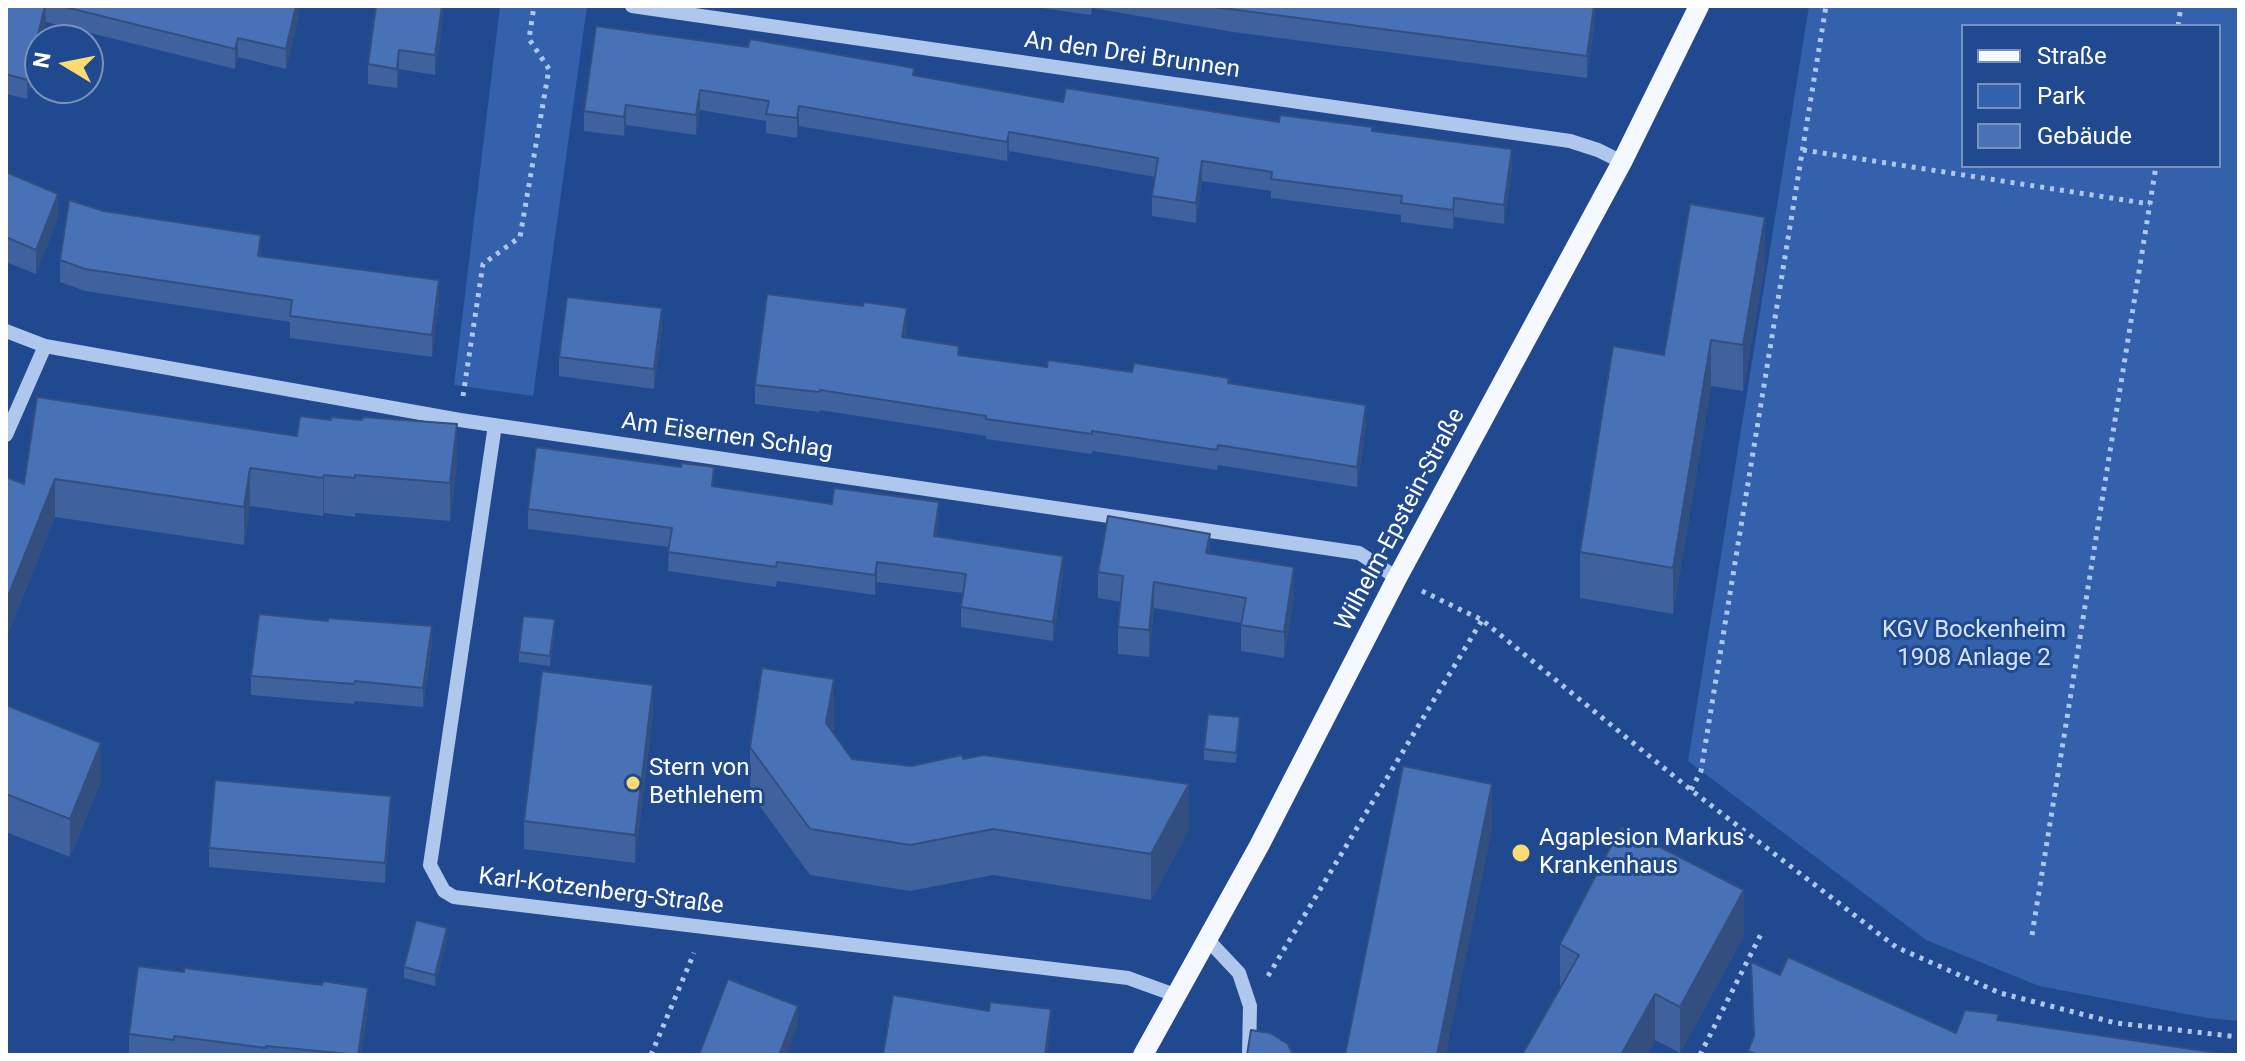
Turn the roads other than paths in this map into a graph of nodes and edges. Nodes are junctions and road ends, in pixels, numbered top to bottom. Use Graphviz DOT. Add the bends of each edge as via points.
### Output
graph roads {
  1 [pos="632,6"];
  2 [pos="1699,6"];
  3 [pos="1622,162"];
  4 [pos="6,331"];
  5 [pos="45,346"];
  6 [pos="495,425"];
  7 [pos="6,435"];
  8 [pos="1397,578"];
  9 [pos="1206,938"];
  10 [pos="1175,995"];
  11 [pos="1143,1055"];
  12 [pos="1249,1055"];
  1 -- 3 [label="street, An den Drei Brunnen" via="1570,141"];
  2 -- 3 [label="main road, Wilhelm-Epstein-Straße"];
  3 -- 8 [label="main road, Wilhelm-Epstein-Straße"];
  4 -- 5 [label="street, Am Eisernen Schlag"];
  5 -- 6 [label="street, Am Eisernen Schlag"];
  5 -- 7 [label="street"];
  6 -- 8 [label="street, Am Eisernen Schlag" via="1359,553"];
  6 -- 10 [label="street, Karl-Kotzenberg-Straße" via="430,865 444,891 454,897 1128,978"];
  8 -- 9 [label="main road, Wilhelm-Epstein-Straße"];
  9 -- 10 [label="main road, Wilhelm-Epstein-Straße"];
  9 -- 12 [label="street" via="1239,973 1250,1006"];
  10 -- 11 [label="main road, Wilhelm-Epstein-Straße"];
}
